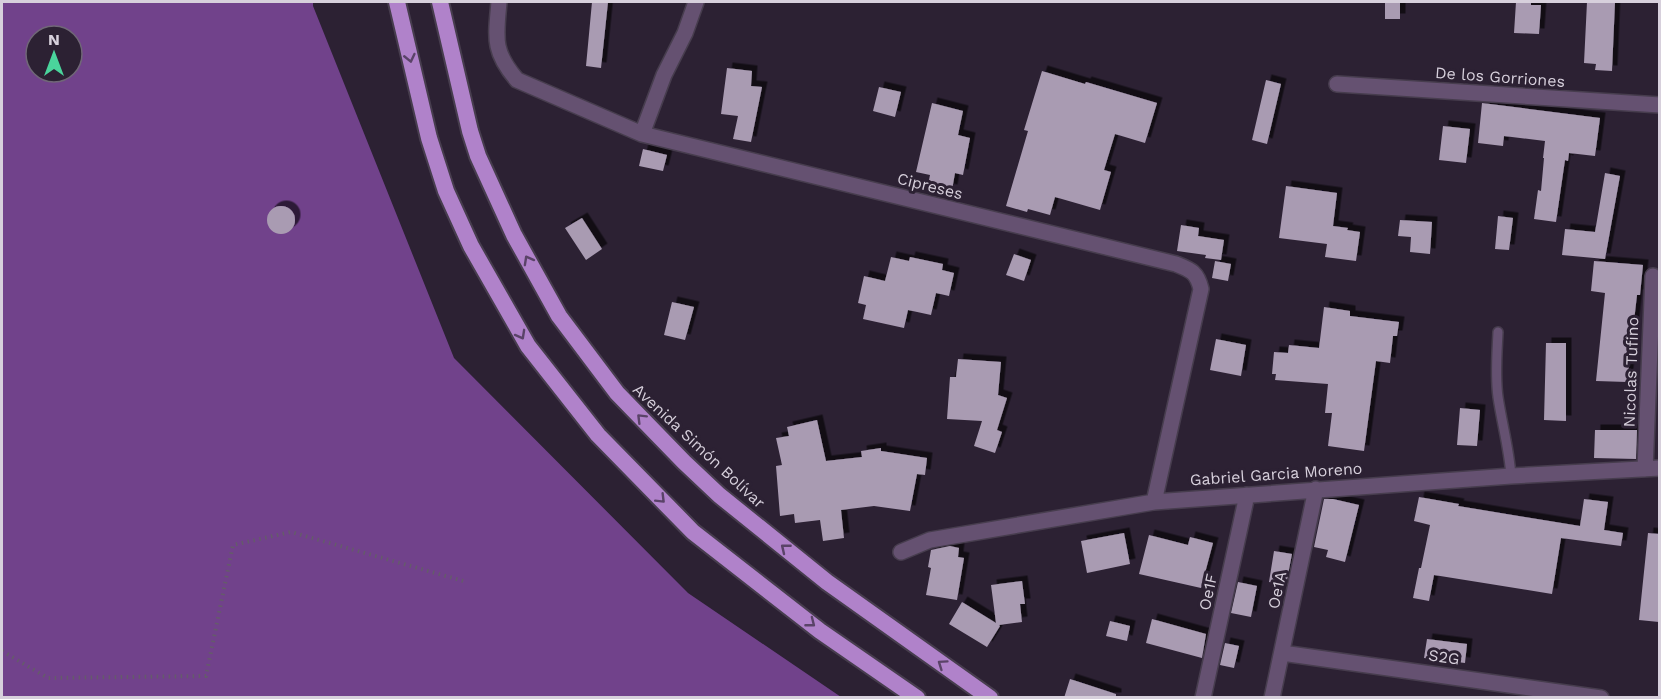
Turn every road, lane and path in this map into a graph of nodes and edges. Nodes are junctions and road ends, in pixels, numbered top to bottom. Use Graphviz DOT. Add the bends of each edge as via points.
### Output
graph roads {
  1 [pos="397,2"];
  2 [pos="440,2"];
  3 [pos="499,2"];
  4 [pos="696,2"];
  5 [pos="1337,84"];
  6 [pos="1659,105"];
  7 [pos="642,134"];
  8 [pos="1653,276"];
  9 [pos="1498,332"];
  10 [pos="1652,469"];
  11 [pos="1511,476"];
  12 [pos="1316,489"];
  13 [pos="1247,495"];
  14 [pos="1154,502"];
  15 [pos="902,552"];
  16 [pos="467,582"];
  17 [pos="2,651"];
  18 [pos="1282,653"];
  19 [pos="1590,697"];
  20 [pos="917,698"];
  21 [pos="990,698"];
  22 [pos="1203,698"];
  23 [pos="1272,698"];
  1 -- 20 [label="highway, one-way" via="429,138 446,191 471,246 528,346 598,435 693,532 820,630"];
  21 -- 2 [label="highway, Avenida Simón Bolívar, one-way" via="827,582 737,509 616,393 559,316 496,196 470,131"];
  3 -- 7 [label="street, Cipreses" via="498,53 517,80"];
  4 -- 7 [label="street"];
  5 -- 6 [label="street, De los Gorriones"];
  7 -- 14 [label="street, Cipreses" via="1189,269 1198,278 1201,289"];
  8 -- 10 [label="street, Nicolas Tufino"];
  9 -- 11 [label="lane" via="1498,396"];
  10 -- 11 [label="street, Gabriel Garcia Moreno"];
  11 -- 12 [label="street, Gabriel Garcia Moreno"];
  12 -- 13 [label="street, Gabriel Garcia Moreno"];
  12 -- 18 [label="street, Oe1A"];
  13 -- 14 [label="street, Gabriel Garcia Moreno"];
  13 -- 22 [label="street, Oe1F"];
  14 -- 15 [label="street, Gabriel Garcia Moreno" via="930,540"];
  16 -- 17 [label="path" via="291,532 233,545 206,675 48,678"];
  18 -- 19 [label="street, S2G"];
  18 -- 23 [label="street, Oe1A"];
}
